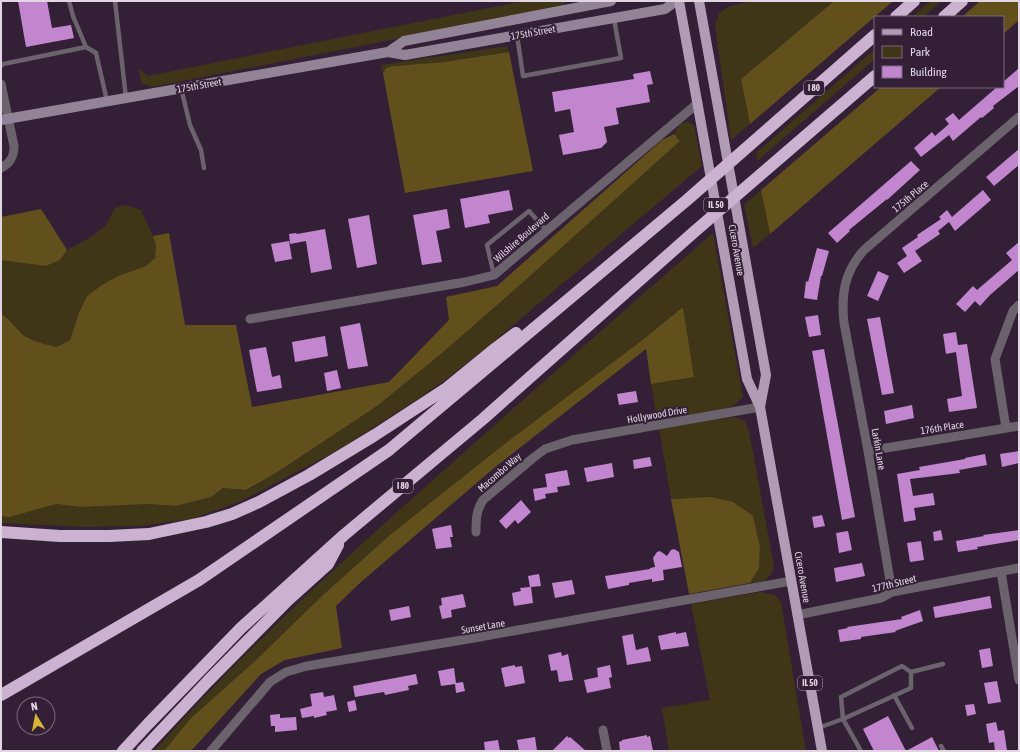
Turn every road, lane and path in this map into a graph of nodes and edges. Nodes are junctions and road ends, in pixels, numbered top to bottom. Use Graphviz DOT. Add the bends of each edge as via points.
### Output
graph roads {
  1 [pos="69,1"];
  2 [pos="115,1"];
  3 [pos="611,1"];
  4 [pos="677,1"];
  5 [pos="699,1"];
  6 [pos="914,1"];
  7 [pos="962,1"];
  8 [pos="897,16"];
  9 [pos="945,16"];
  10 [pos="614,18"];
  11 [pos="517,35"];
  12 [pos="874,36"];
  13 [pos="86,47"];
  14 [pos="388,52"];
  15 [pos="1,66"];
  16 [pos="874,77"];
  17 [pos="1,84"];
  18 [pos="181,88"];
  19 [pos="126,98"];
  20 [pos="107,101"];
  21 [pos="698,102"];
  22 [pos="1019,117"];
  23 [pos="5,119"];
  24 [pos="1,168"];
  25 [pos="204,168"];
  26 [pos="546,230"];
  27 [pos="494,275"];
  28 [pos="594,277"];
  29 [pos="1019,305"];
  30 [pos="842,309"];
  31 [pos="250,319"];
  32 [pos="760,407"];
  33 [pos="1019,426"];
  34 [pos="1006,428"];
  35 [pos="559,444"];
  36 [pos="868,451"];
  37 [pos="1,532"];
  38 [pos="476,532"];
  39 [pos="344,535"];
  40 [pos="1019,568"];
  41 [pos="1001,572"];
  42 [pos="791,580"];
  43 [pos="892,592"];
  44 [pos="797,615"];
  45 [pos="943,664"];
  46 [pos="911,672"];
  47 [pos="1019,680"];
  48 [pos="1,695"];
  49 [pos="894,696"];
  50 [pos="843,719"];
  51 [pos="818,728"];
  52 [pos="912,728"];
  53 [pos="604,730"];
  54 [pos="941,746"];
  55 [pos="123,751"];
  56 [pos="142,751"];
  57 [pos="210,751"];
  58 [pos="607,751"];
  59 [pos="822,751"];
  60 [pos="861,751"];
  61 [pos="944,751"];
  1 -- 13 [label="lane"];
  2 -- 19 [label="lane"];
  3 -- 14 [label="street, 175th Street" via="404,41"];
  4 -- 10 [label="street, 175th Street" via="665,9"];
  4 -- 21 [label="main road, Cicero Avenue / IL 50"];
  5 -- 32 [label="main road, Cicero Avenue / IL 50" via="766,375"];
  6 -- 8 [label="highway"];
  7 -- 9 [label="highway"];
  10 -- 11 [label="street, 175th Street"];
  10 -- 11 [label="lane" via="621,58 523,76"];
  11 -- 14 [label="street, 175th Street" via="405,55"];
  12 -- 28 [label="highway, I 80" via="687,200"];
  13 -- 15 [label="lane"];
  13 -- 20 [label="lane" via="96,53"];
  14 -- 18 [label="street, 175th Street"];
  16 -- 39 [label="highway, I 80" via="483,419"];
  17 -- 23 [label="street"];
  18 -- 19 [label="street, 175th Street"];
  18 -- 25 [label="lane" via="190,125 201,150"];
  19 -- 20 [label="street, 175th Street"];
  20 -- 23 [label="street, 175th Street"];
  21 -- 26 [label="street, Wilshire Boulevard"];
  21 -- 32 [label="main road, Cicero Avenue / IL 50" via="747,379"];
  22 -- 30 [label="street, 175th Place" via="856,259 846,280"];
  23 -- 24 [label="street" via="14,146 14,155 6,166"];
  26 -- 27 [label="street, Wilshire Boulevard"];
  26 -- 27 [label="lane" via="529,211 487,245"];
  27 -- 31 [label="street, Wilshire Boulevard"];
  28 -- 37 [label="highway" via="496,348 447,388 339,458 232,514 149,534 67,536"];
  28 -- 48 [label="highway, I 80" via="389,450 199,580"];
  29 -- 34 [label="street" via="1013,311 994,359"];
  30 -- 36 [label="street, Larkin Lane"];
  32 -- 35 [label="street, Hollywood Drive"];
  32 -- 42 [label="main road, Cicero Avenue / IL 50"];
  33 -- 34 [label="street, 176th Place"];
  34 -- 36 [label="street, 176th Place"];
  35 -- 38 [label="street, Macombo Way" via="533,458 483,500 477,513"];
  36 -- 43 [label="street, Larkin Lane"];
  39 -- 55 [label="highway, I 80" via="241,628"];
  39 -- 56 [label="highway" via="328,564 288,600"];
  40 -- 41 [label="street, 177th Street"];
  41 -- 43 [label="street, 177th Street"];
  41 -- 47 [label="street"];
  42 -- 44 [label="main road, Cicero Avenue / IL 50"];
  42 -- 57 [label="street, Sunset Lane" via="293,670 278,676 264,687"];
  43 -- 44 [label="street, 177th Street" via="881,598"];
  44 -- 51 [label="main road, Cicero Avenue / IL 50"];
  45 -- 46 [label="lane"];
  46 -- 49 [label="lane" via="911,688"];
  46 -- 50 [label="lane" via="902,666 841,697"];
  49 -- 50 [label="lane"];
  49 -- 52 [label="lane"];
  50 -- 51 [label="lane"];
  50 -- 60 [label="lane"];
  51 -- 59 [label="main road, Cicero Avenue / IL 50"];
  53 -- 58 [label="street"];
  54 -- 61 [label="lane"];
}
